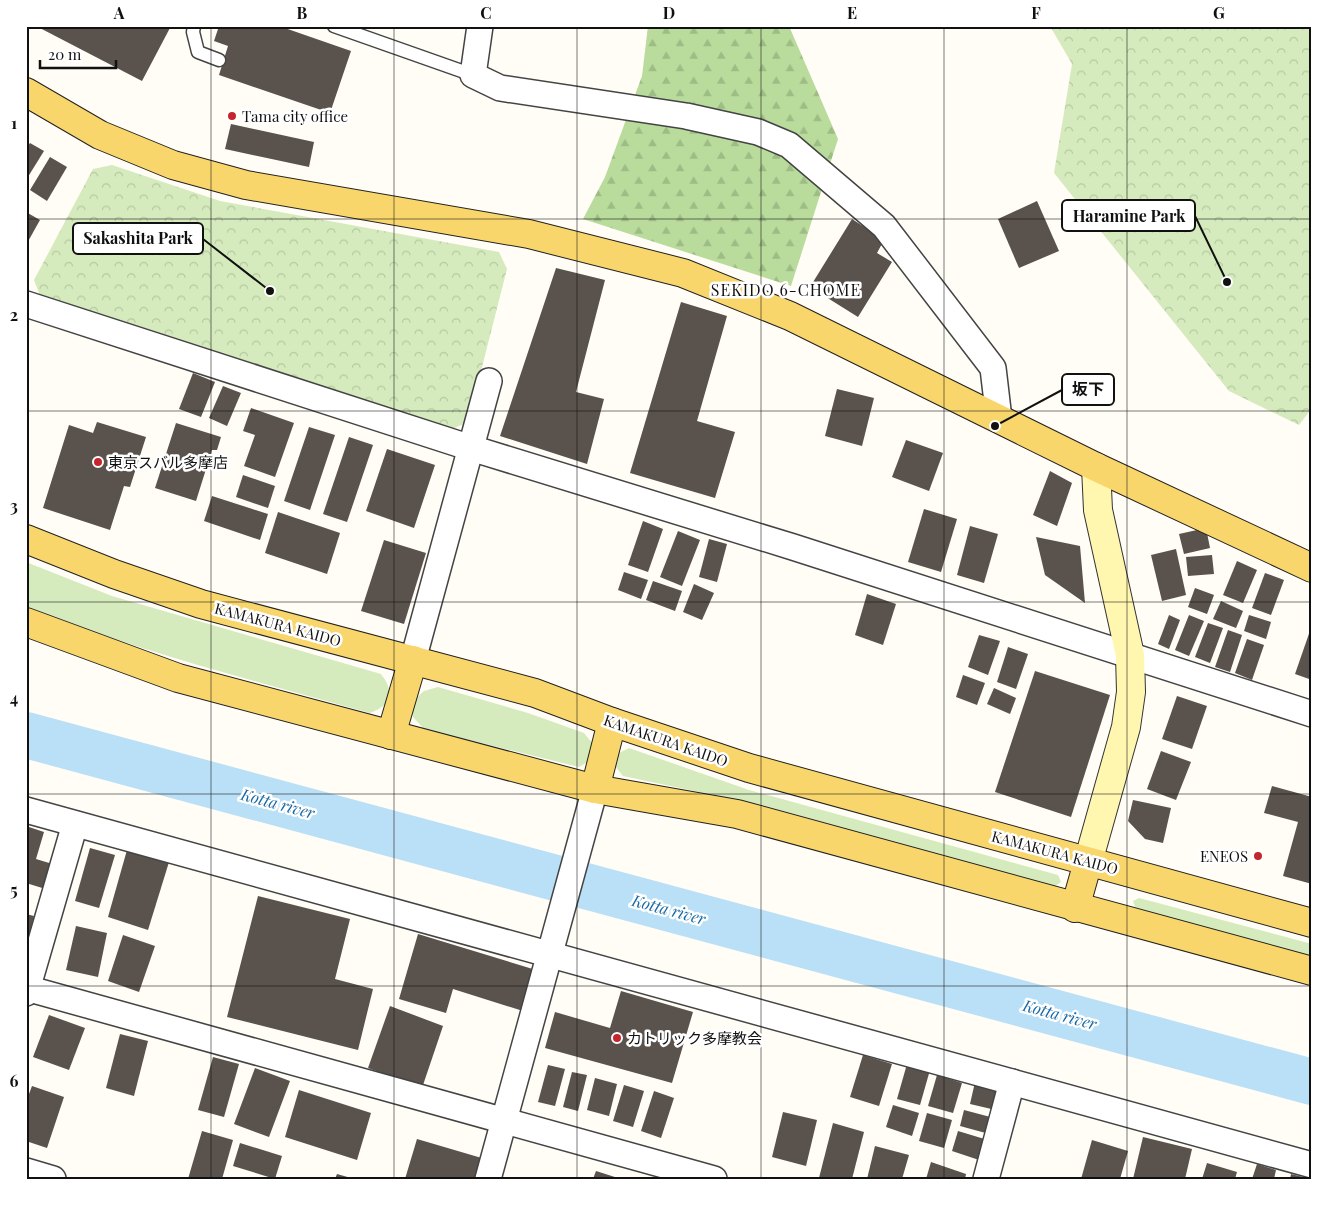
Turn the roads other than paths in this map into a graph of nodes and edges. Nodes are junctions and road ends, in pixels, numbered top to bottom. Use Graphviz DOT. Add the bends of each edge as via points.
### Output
graph roads {
  1 [pos="194,26"];
  2 [pos="334,26"];
  3 [pos="480,26"];
  4 [pos="219,60"];
  5 [pos="474,75"];
  6 [pos="26,92"];
  7 [pos="26,304"];
  8 [pos="489,381"];
  9 [pos="999,419"];
  10 [pos="471,448"];
  11 [pos="1096,467"];
  12 [pos="26,539"];
  13 [pos="1312,568"];
  14 [pos="26,622"];
  15 [pos="1130,655"];
  16 [pos="413,660"];
  17 [pos="1312,714"];
  18 [pos="612,722"];
  19 [pos="391,735"];
  20 [pos="595,789"];
  21 [pos="26,810"];
  22 [pos="75,824"];
  23 [pos="1088,862"];
  24 [pos="1075,908"];
  25 [pos="1312,923"];
  26 [pos="552,945"];
  27 [pos="1312,972"];
  28 [pos="27,990"];
  29 [pos="1012,1082"];
  30 [pos="504,1120"];
  31 [pos="1312,1164"];
  32 [pos="26,1171"];
  33 [pos="53,1179"];
  34 [pos="488,1179"];
  35 [pos="714,1179"];
  36 [pos="986,1179"];
  1 -- 4 [label="lane" via="192,32 198,52"];
  2 -- 5 [label="lane"];
  3 -- 5 [label="street"];
  5 -- 9 [label="street" via="500,88 686,116 758,132 789,145 884,226 981,352 993,368"];
  6 -- 9 [label="main road" via="100,135 172,164 246,186 529,234 683,273 790,316"];
  7 -- 10 [label="street"];
  8 -- 10 [label="street"];
  9 -- 11 [label="main road"];
  10 -- 15 [label="street"];
  10 -- 16 [label="street"];
  11 -- 13 [label="main road"];
  11 -- 15 [label="street" via="1098,510"];
  12 -- 16 [label="main road, KAMAKURA KAIDO" via="201,604"];
  14 -- 19 [label="main road" via="178,678"];
  15 -- 17 [label="street"];
  15 -- 23 [label="street" via="1131,692 1126,727"];
  16 -- 18 [label="main road, KAMAKURA KAIDO" via="535,693"];
  16 -- 19 [label="main road"];
  18 -- 20 [label="main road"];
  18 -- 23 [label="main road, KAMAKURA KAIDO" via="749,768"];
  19 -- 20 [label="main road"];
  20 -- 24 [label="main road" via="736,814"];
  20 -- 26 [label="street"];
  21 -- 22 [label="street"];
  22 -- 26 [label="street"];
  22 -- 28 [label="street"];
  23 -- 24 [label="main road"];
  23 -- 25 [label="main road, KAMAKURA KAIDO"];
  24 -- 27 [label="main road"];
  26 -- 29 [label="street"];
  26 -- 30 [label="street"];
  28 -- 30 [label="street"];
  29 -- 31 [label="street"];
  29 -- 36 [label="street"];
  30 -- 34 [label="street"];
  30 -- 35 [label="street"];
  32 -- 33 [label="street"];
}
